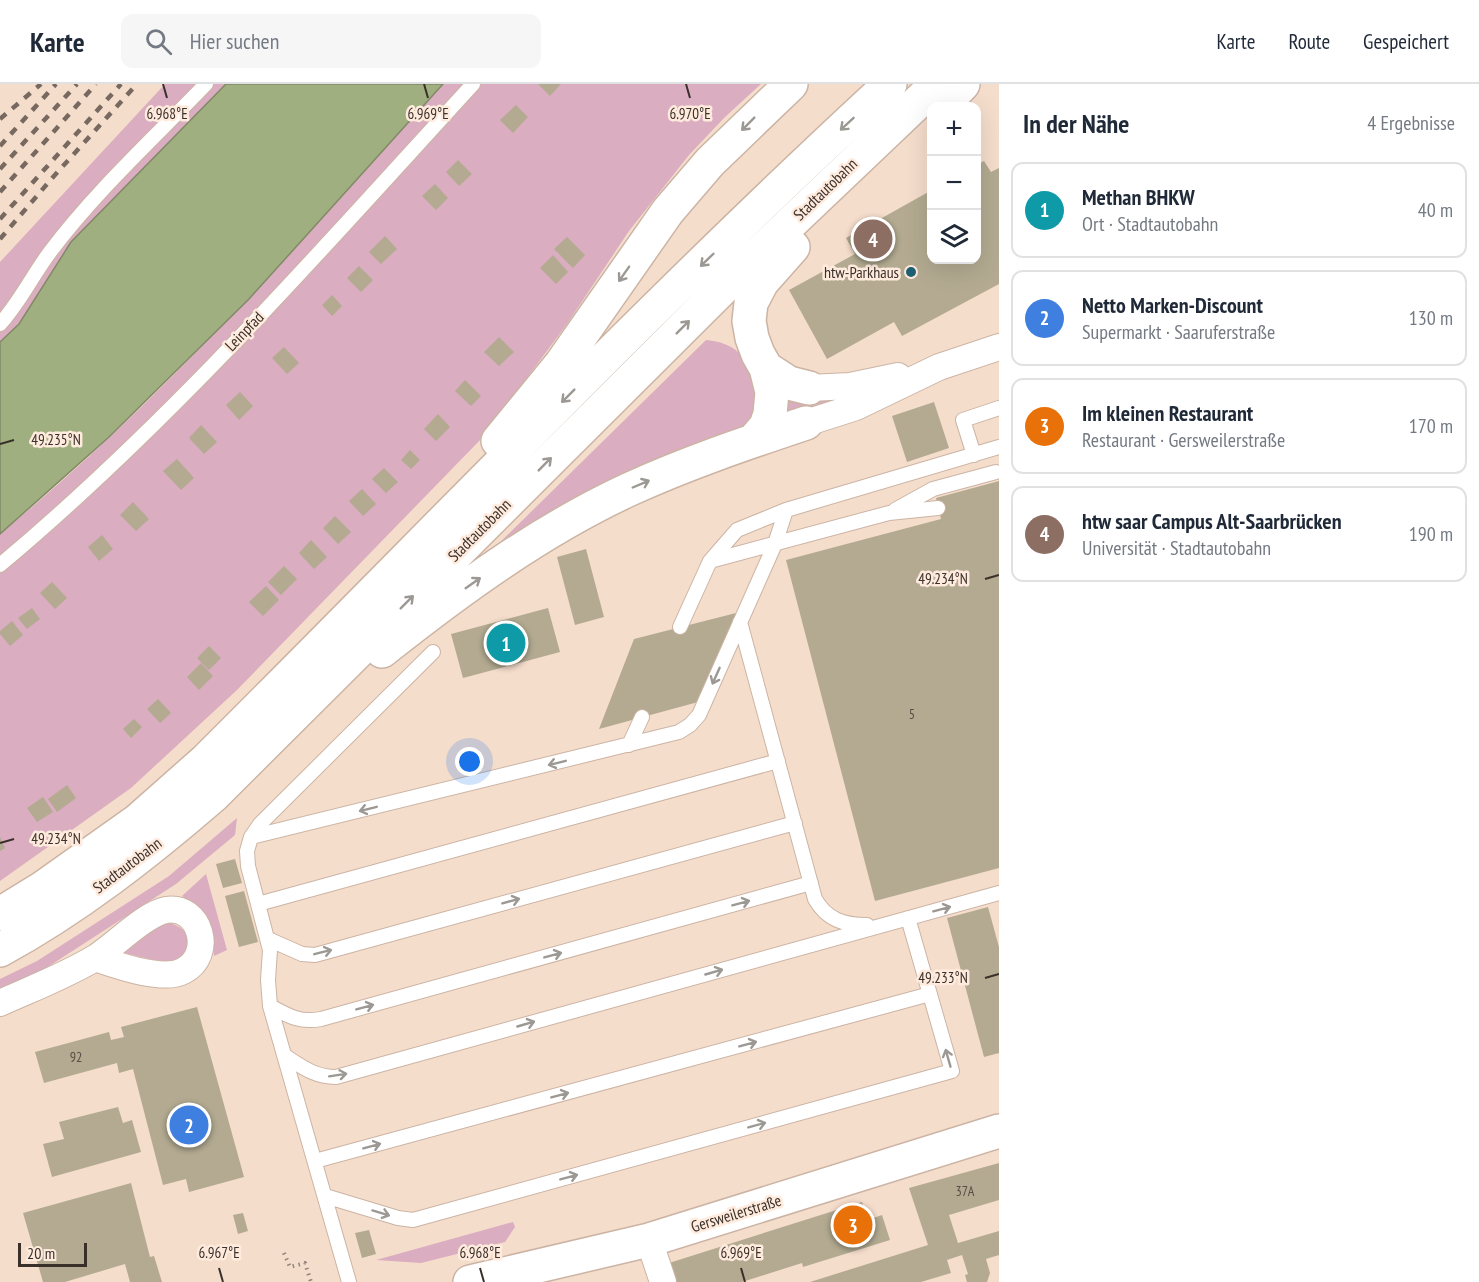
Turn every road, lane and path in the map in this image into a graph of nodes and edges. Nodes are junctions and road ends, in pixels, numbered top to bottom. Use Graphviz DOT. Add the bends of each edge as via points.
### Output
graph roads {
  1 [pos="206,84"];
  2 [pos="473,84"];
  3 [pos="791,84"];
  4 [pos="890,84"];
  5 [pos="937,84"];
  6 [pos="963,84"];
  7 [pos="946,102"];
  8 [pos="927,121"];
  9 [pos="0,324"];
  10 [pos="999,347"];
  11 [pos="939,367"];
  12 [pos="766,368"];
  13 [pos="809,388"];
  14 [pos="999,408"];
  15 [pos="806,423"];
  16 [pos="754,440"];
  17 [pos="999,447"];
  18 [pos="974,454"];
  19 [pos="996,472"];
  20 [pos="938,508"];
  21 [pos="786,510"];
  22 [pos="889,513"];
  23 [pos="775,544"];
  24 [pos="710,561"];
  25 [pos="0,565"];
  26 [pos="392,574"];
  27 [pos="740,622"];
  28 [pos="680,627"];
  29 [pos="433,652"];
  30 [pos="642,717"];
  31 [pos="630,745"];
  32 [pos="261,747"];
  33 [pos="778,761"];
  34 [pos="795,824"];
  35 [pos="251,837"];
  36 [pos="811,883"];
  37 [pos="999,893"];
  38 [pos="258,904"];
  39 [pos="0,914"];
  40 [pos="908,918"];
  41 [pos="884,924"];
  42 [pos="268,939"];
  43 [pos="0,950"];
  44 [pos="95,958"];
  45 [pos="930,994"];
  46 [pos="0,1003"];
  47 [pos="270,1006"];
  48 [pos="285,1056"];
  49 [pos="999,1131"];
  50 [pos="315,1161"];
  51 [pos="325,1196"];
  52 [pos="649,1240"];
  53 [pos="284,1253"];
  54 [pos="486,1280"];
  55 [pos="311,1282"];
  56 [pos="349,1282"];
  57 [pos="663,1282"];
  1 -- 9 [label="lane" via="86,209 49,253"];
  2 -- 25 [label="lane, Leinpfad" via="272,302 124,453"];
  3 -- 26 [label="main road, one-way" via="710,162 668,212 561,364"];
  4 -- 26 [label="main road, Stadtautobahn, one-way" via="797,170"];
  32 -- 5 [label="main road, Stadtautobahn, one-way" via="718,292"];
  6 -- 7 [label="main road"];
  8 -- 12 [label="main road" via="778,262 762,282 749,321 754,346"];
  10 -- 11 [label="street"];
  11 -- 13 [label="street" via="850,386"];
  11 -- 15 [label="street" via="856,407"];
  12 -- 13 [label="main road" via="789,383"];
  12 -- 16 [label="main road" via="772,392 770,414"];
  14 -- 18 [label="lane" via="963,420"];
  15 -- 16 [label="main road"];
  32 -- 16 [label="main road, one-way" via="402,635 550,532 629,490"];
  17 -- 18 [label="lane"];
  18 -- 21 [label="lane"];
  19 -- 22 [label="lane" via="933,489"];
  20 -- 22 [label="lane"];
  21 -- 23 [label="lane"];
  21 -- 24 [label="lane" via="737,530"];
  22 -- 23 [label="lane"];
  23 -- 24 [label="lane"];
  23 -- 27 [label="lane"];
  24 -- 28 [label="lane"];
  26 -- 39 [label="main road, Stadtautobahn" via="206,760 146,813"];
  27 -- 31 [label="lane, one-way" via="699,715 679,732"];
  27 -- 33 [label="lane"];
  29 -- 35 [label="lane"];
  30 -- 31 [label="lane"];
  31 -- 35 [label="lane, one-way"];
  32 -- 43 [label="main road, Stadtautobahn" via="213,796 156,844 67,909"];
  33 -- 34 [label="lane"];
  33 -- 38 [label="lane"];
  34 -- 36 [label="lane"];
  42 -- 34 [label="lane, one-way" via="302,954 315,955"];
  35 -- 38 [label="lane" via="248,866"];
  36 -- 41 [label="lane" via="815,899 833,919 855,925"];
  47 -- 36 [label="lane, one-way" via="309,1022"];
  40 -- 37 [label="lane, one-way"];
  38 -- 42 [label="lane"];
  40 -- 41 [label="lane"];
  40 -- 45 [label="lane"];
  48 -- 41 [label="lane, one-way" via="311,1072 336,1077"];
  42 -- 47 [label="lane"];
  44 -- 46 [label="street"];
  50 -- 45 [label="lane, one-way"];
  51 -- 45 [label="lane, one-way" via="413,1220 952,1071"];
  47 -- 48 [label="lane"];
  48 -- 50 [label="lane"];
  49 -- 52 [label="main road, Gersweilerstraße"];
  50 -- 51 [label="lane"];
  51 -- 56 [label="lane"];
  52 -- 54 [label="main road, Gersweilerstraße"];
  52 -- 57 [label="street"];
  53 -- 55 [label="path" via="290,1267 305,1263"];
}
